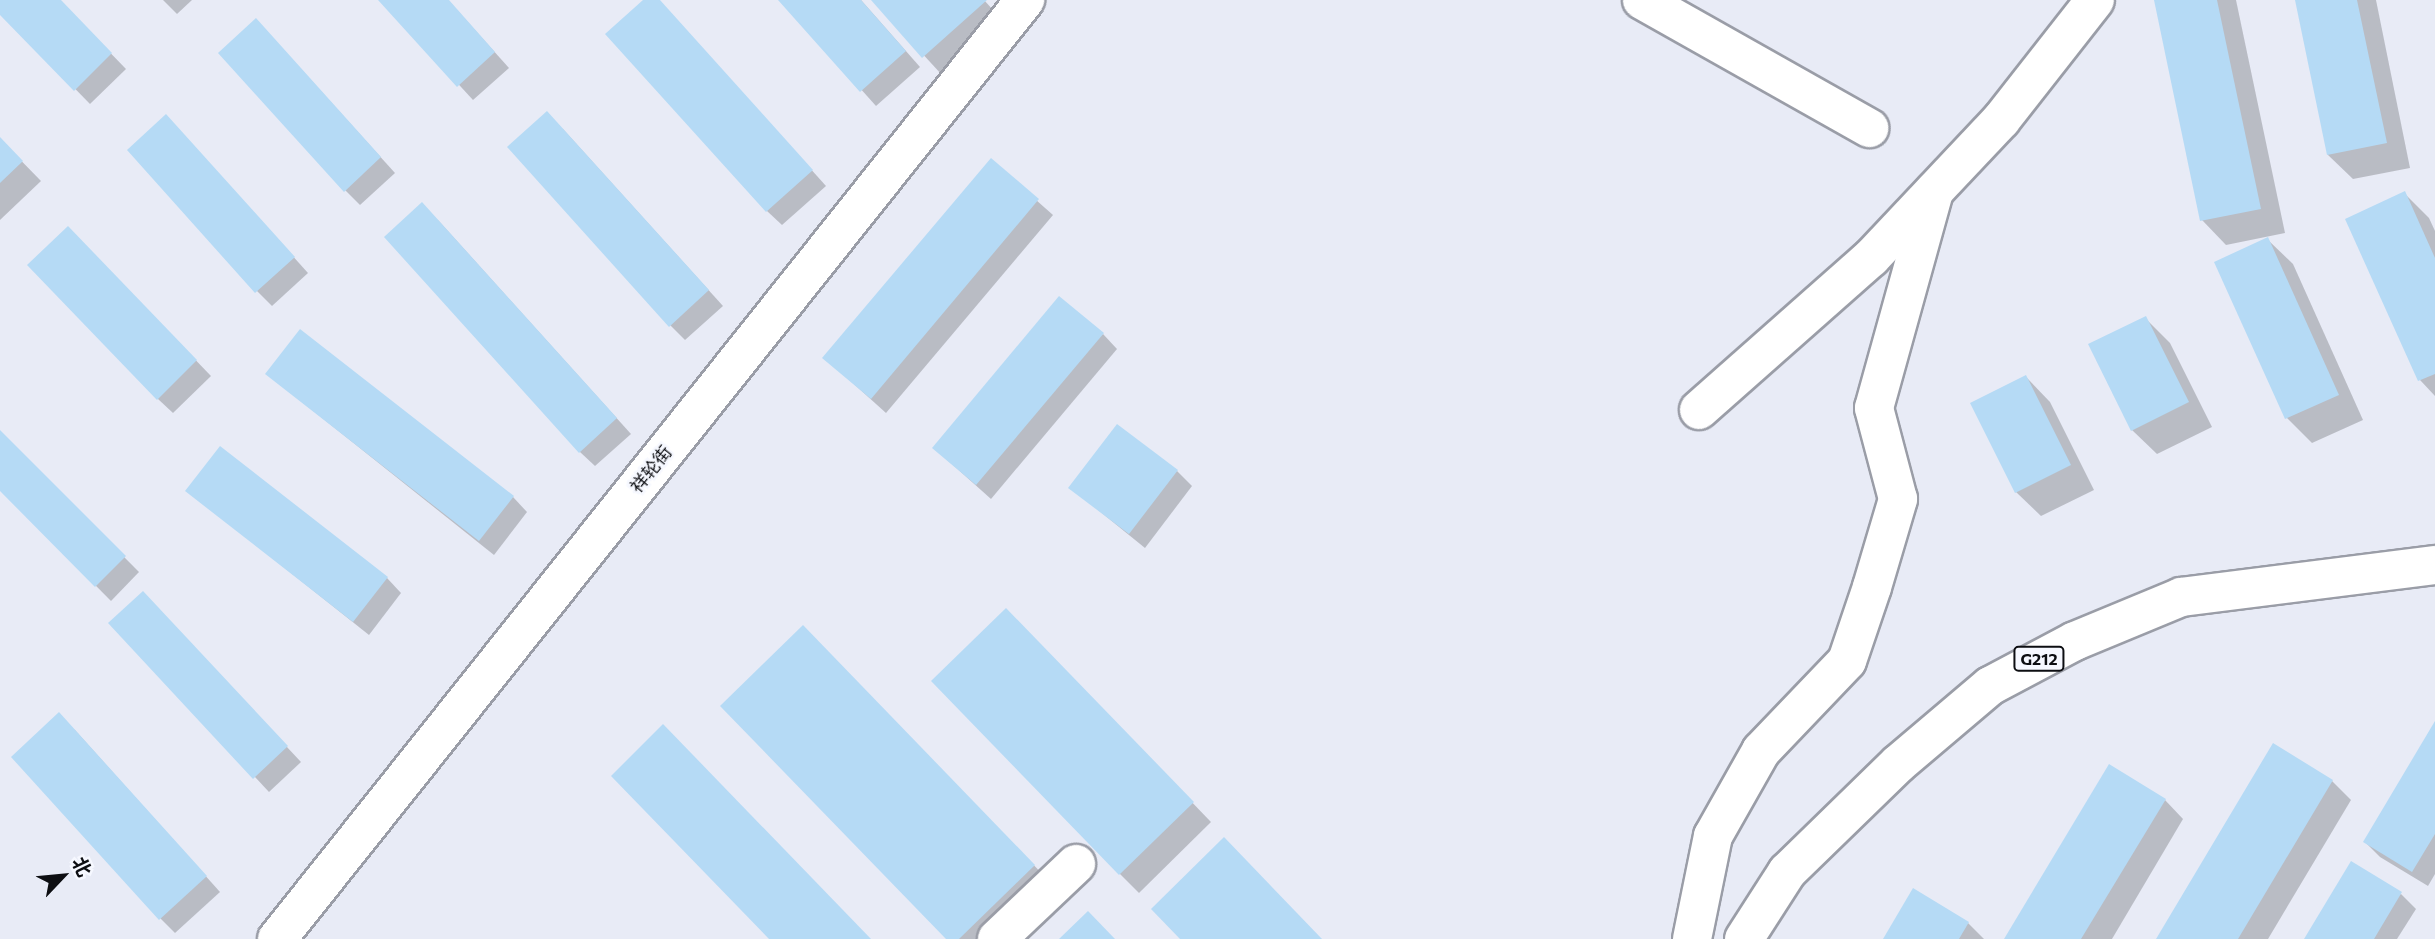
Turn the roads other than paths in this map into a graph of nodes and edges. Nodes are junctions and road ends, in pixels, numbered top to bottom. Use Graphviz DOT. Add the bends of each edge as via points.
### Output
graph roads {
  1 [pos="1642,0"];
  2 [pos="2095,0"];
  3 [pos="1016,4"];
  4 [pos="1869,128"];
  5 [pos="1934,191"];
  6 [pos="1699,410"];
  7 [pos="2435,565"];
  8 [pos="1076,864"];
  9 [pos="277,939"];
  10 [pos="997,939"];
  11 [pos="1692,939"];
  12 [pos="1744,939"];
  1 -- 4 [label="main road"];
  2 -- 5 [label="main road" via="2001,120"];
  3 -- 9 [label="main road, 祥轮街"];
  5 -- 6 [label="main road" via="1871,258"];
  5 -- 11 [label="main road" via="1874,408 1898,499 1872,587 1847,661 1761,751 1713,836"];
  7 -- 12 [label="main road, G212" via="2357,571 2181,597 2075,640 1990,686 1898,764 1787,872"];
  8 -- 10 [label="main road"];
}
